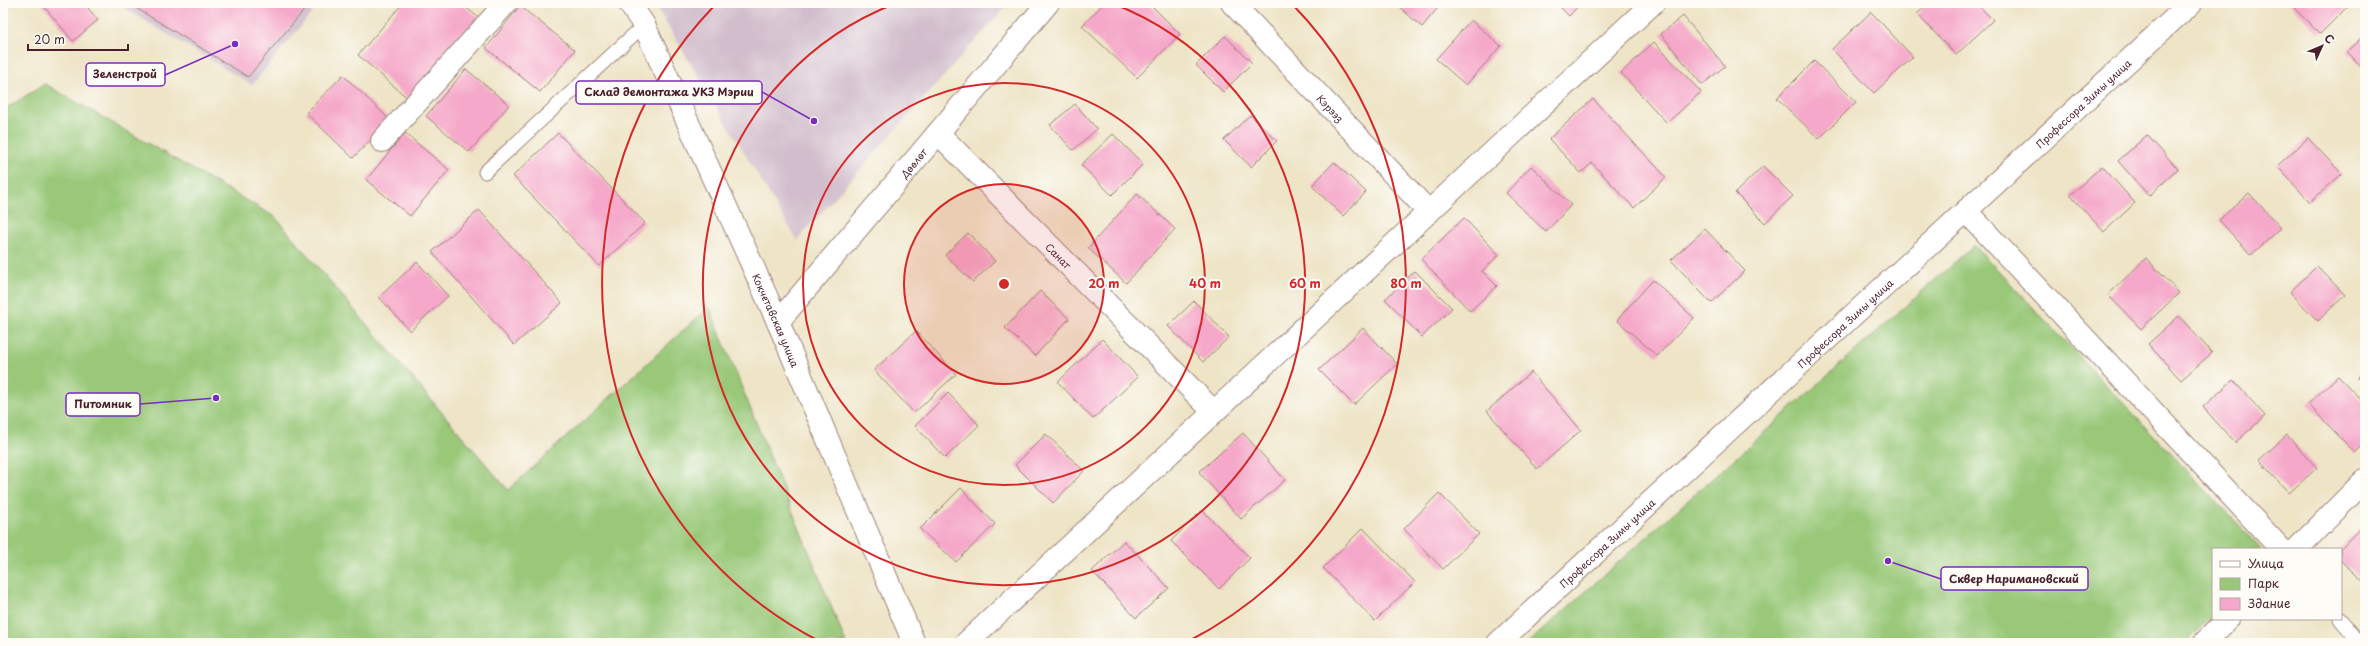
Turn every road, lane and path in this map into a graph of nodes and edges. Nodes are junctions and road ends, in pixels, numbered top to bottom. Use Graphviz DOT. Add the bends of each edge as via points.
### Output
graph roads {
  1 [pos="506,3"];
  2 [pos="629,3"];
  3 [pos="1048,3"];
  4 [pos="1232,3"];
  5 [pos="1654,3"];
  6 [pos="2191,3"];
  7 [pos="644,25"];
  8 [pos="938,133"];
  9 [pos="382,141"];
  10 [pos="485,172"];
  11 [pos="1966,211"];
  12 [pos="1429,212"];
  13 [pos="778,322"];
  14 [pos="1214,412"];
  15 [pos="2365,480"];
  16 [pos="2280,548"];
  17 [pos="2298,548"];
  18 [pos="2227,620"];
  19 [pos="2341,620"];
  20 [pos="914,643"];
  21 [pos="966,643"];
  22 [pos="1498,643"];
  23 [pos="2204,643"];
  24 [pos="2360,643"];
  1 -- 9 [label="street"];
  2 -- 7 [label="street, Кокчетавская улица"];
  3 -- 8 [label="street, Дөөлөт"];
  4 -- 12 [label="street, Кэрээз"];
  5 -- 12 [label="street"];
  6 -- 11 [label="street, Профессора Зимы улица"];
  7 -- 10 [label="lane"];
  7 -- 13 [label="street, Кокчетавская улица"];
  8 -- 13 [label="street, Дөөлөт"];
  8 -- 14 [label="street, Санат"];
  11 -- 16 [label="street"];
  11 -- 22 [label="street, Профессора Зимы улица"];
  12 -- 14 [label="street"];
  13 -- 20 [label="street, Кокчетавская улица"];
  14 -- 21 [label="street"];
  15 -- 17 [label="street"];
  18 -- 23 [label="street"];
  19 -- 24 [label="lane"];
}
